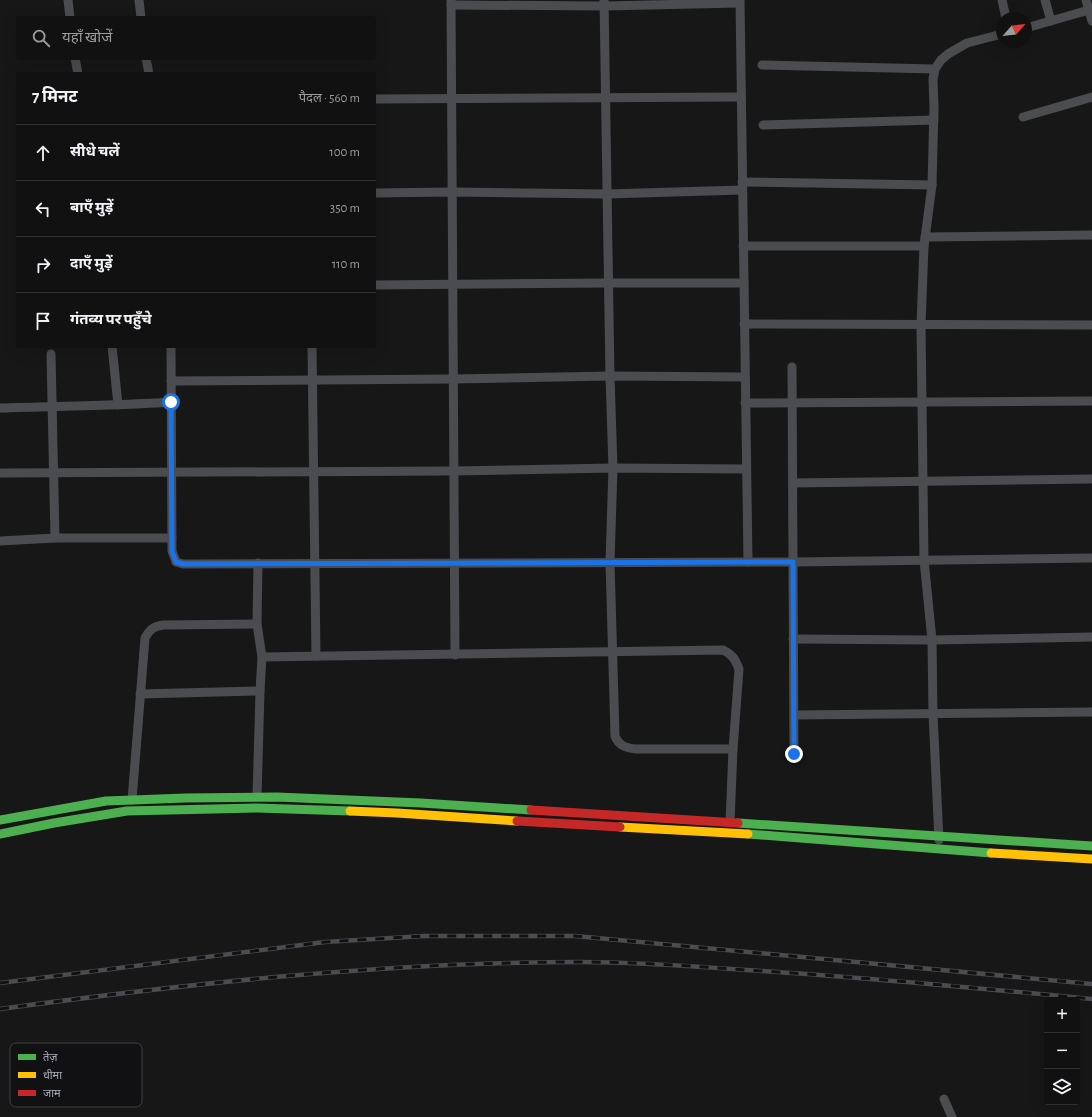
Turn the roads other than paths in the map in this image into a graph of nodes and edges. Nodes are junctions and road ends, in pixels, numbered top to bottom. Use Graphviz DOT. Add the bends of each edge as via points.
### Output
graph roads {
  1 [pos="68,0"];
  2 [pos="139,0"];
  3 [pos="1002,0"];
  4 [pos="1045,0"];
  5 [pos="1086,0"];
  6 [pos="739,1"];
  7 [pos="451,2"];
  8 [pos="604,3"];
  9 [pos="1089,10"];
  10 [pos="1005,12"];
  11 [pos="70,16"];
  12 [pos="141,16"];
  13 [pos="1051,21"];
  14 [pos="1092,21"];
  15 [pos="1032,26"];
  16 [pos="996,36"];
  17 [pos="75,60"];
  18 [pos="146,60"];
  19 [pos="762,66"];
  20 [pos="935,69"];
  21 [pos="78,72"];
  22 [pos="148,72"];
  23 [pos="741,97"];
  24 [pos="1092,97"];
  25 [pos="376,99"];
  26 [pos="452,99"];
  27 [pos="605,99"];
  28 [pos="1023,117"];
  29 [pos="934,120"];
  30 [pos="763,125"];
  31 [pos="932,185"];
  32 [pos="742,186"];
  33 [pos="452,192"];
  34 [pos="376,193"];
  35 [pos="607,194"];
  36 [pos="1092,235"];
  37 [pos="925,242"];
  38 [pos="743,246"];
  39 [pos="608,283"];
  40 [pos="744,283"];
  41 [pos="453,285"];
  42 [pos="376,286"];
  43 [pos="744,324"];
  44 [pos="922,325"];
  45 [pos="1092,325"];
  46 [pos="112,348"];
  47 [pos="171,348"];
  48 [pos="312,348"];
  49 [pos="51,354"];
  50 [pos="792,367"];
  51 [pos="610,376"];
  52 [pos="745,377"];
  53 [pos="454,379"];
  54 [pos="313,380"];
  55 [pos="171,381"];
  56 [pos="1092,401"];
  57 [pos="171,402"];
  58 [pos="922,402"];
  59 [pos="746,403"];
  60 [pos="792,403"];
  61 [pos="118,405"];
  62 [pos="52,406"];
  63 [pos="0,408"];
  64 [pos="613,468"];
  65 [pos="746,469"];
  66 [pos="314,471"];
  67 [pos="454,471"];
  68 [pos="172,472"];
  69 [pos="0,473"];
  70 [pos="54,473"];
  71 [pos="1092,479"];
  72 [pos="923,481"];
  73 [pos="792,483"];
  74 [pos="55,538"];
  75 [pos="172,538"];
  76 [pos="0,541"];
  77 [pos="1092,558"];
  78 [pos="924,560"];
  79 [pos="610,562"];
  80 [pos="748,562"];
  81 [pos="793,562"];
  82 [pos="258,563"];
  83 [pos="455,563"];
  84 [pos="315,564"];
  85 [pos="257,624"];
  86 [pos="1092,637"];
  87 [pos="793,639"];
  88 [pos="932,640"];
  89 [pos="612,651"];
  90 [pos="455,655"];
  91 [pos="316,656"];
  92 [pos="262,657"];
  93 [pos="260,691"];
  94 [pos="140,694"];
  95 [pos="1092,712"];
  96 [pos="933,714"];
  97 [pos="794,715"];
  98 [pos="733,749"];
  99 [pos="794,754"];
  100 [pos="257,797"];
  101 [pos="132,800"];
  102 [pos="0,820"];
  103 [pos="730,822"];
  104 [pos="0,834"];
  105 [pos="939,836"];
  106 [pos="1092,846"];
  107 [pos="938,849"];
  108 [pos="1092,858"];
  109 [pos="944,1099"];
  110 [pos="952,1117"];
  1 -- 11 [label="street"];
  2 -- 12 [label="street"];
  3 -- 10 [label="street"];
  4 -- 13 [label="street"];
  5 -- 9 [label="street"];
  6 -- 8 [label="street"];
  6 -- 23 [label="street"];
  7 -- 8 [label="street"];
  7 -- 26 [label="street"];
  8 -- 27 [label="street"];
  9 -- 13 [label="street"];
  9 -- 14 [label="street"];
  13 -- 15 [label="street"];
  16 -- 20 [label="street" via="958,48 941,60"];
  17 -- 21 [label="street"];
  18 -- 22 [label="street"];
  19 -- 20 [label="street"];
  20 -- 29 [label="street"];
  23 -- 27 [label="street"];
  23 -- 32 [label="street"];
  24 -- 28 [label="street"];
  25 -- 26 [label="street"];
  26 -- 27 [label="street"];
  26 -- 33 [label="street"];
  27 -- 35 [label="street"];
  29 -- 30 [label="street"];
  29 -- 31 [label="street"];
  31 -- 32 [label="street"];
  31 -- 37 [label="street"];
  32 -- 35 [label="street"];
  32 -- 38 [label="street"];
  33 -- 34 [label="street"];
  33 -- 35 [label="street"];
  33 -- 41 [label="street"];
  35 -- 39 [label="street"];
  36 -- 37 [label="street"];
  37 -- 38 [label="street"];
  37 -- 44 [label="street"];
  38 -- 40 [label="street"];
  39 -- 40 [label="street"];
  39 -- 41 [label="street"];
  39 -- 51 [label="street"];
  40 -- 43 [label="street"];
  41 -- 42 [label="street"];
  41 -- 53 [label="street"];
  43 -- 44 [label="street"];
  43 -- 52 [label="street"];
  44 -- 45 [label="street"];
  44 -- 58 [label="street"];
  46 -- 61 [label="street"];
  47 -- 55 [label="street"];
  48 -- 54 [label="street"];
  49 -- 62 [label="street"];
  50 -- 60 [label="street"];
  51 -- 52 [label="street"];
  51 -- 53 [label="street"];
  51 -- 64 [label="street"];
  52 -- 59 [label="street"];
  53 -- 54 [label="street"];
  53 -- 67 [label="street"];
  54 -- 55 [label="street"];
  54 -- 66 [label="street"];
  55 -- 57 [label="street"];
  56 -- 58 [label="street"];
  57 -- 61 [label="street"];
  57 -- 68 [label="street"];
  58 -- 60 [label="street"];
  58 -- 72 [label="street"];
  59 -- 60 [label="street"];
  59 -- 65 [label="street"];
  60 -- 73 [label="street"];
  61 -- 62 [label="street"];
  62 -- 63 [label="street"];
  62 -- 70 [label="street"];
  64 -- 65 [label="street"];
  64 -- 67 [label="street"];
  64 -- 79 [label="street"];
  65 -- 80 [label="street"];
  66 -- 67 [label="street"];
  66 -- 68 [label="street"];
  66 -- 84 [label="street"];
  67 -- 83 [label="street"];
  68 -- 70 [label="street"];
  68 -- 75 [label="street"];
  69 -- 70 [label="street"];
  70 -- 74 [label="street"];
  71 -- 72 [label="street"];
  72 -- 73 [label="street"];
  72 -- 78 [label="street"];
  73 -- 81 [label="street"];
  74 -- 75 [label="street"];
  74 -- 76 [label="street"];
  75 -- 82 [label="street" via="172,552 176,562"];
  77 -- 78 [label="street"];
  78 -- 81 [label="street"];
  78 -- 88 [label="street"];
  79 -- 80 [label="street"];
  79 -- 83 [label="street"];
  79 -- 89 [label="street"];
  80 -- 81 [label="street"];
  81 -- 87 [label="street"];
  82 -- 84 [label="street"];
  82 -- 85 [label="street"];
  83 -- 84 [label="street"];
  83 -- 90 [label="street"];
  84 -- 91 [label="street"];
  85 -- 92 [label="street"];
  85 -- 94 [label="street" via="164,625 149,630 145,638"];
  86 -- 88 [label="street"];
  87 -- 88 [label="street"];
  87 -- 97 [label="street"];
  88 -- 96 [label="street"];
  89 -- 90 [label="street"];
  89 -- 98 [label="street" via="615,736 621,745 636,749"];
  89 -- 98 [label="street" via="723,650 732,654 739,669"];
  90 -- 91 [label="street"];
  91 -- 92 [label="street"];
  92 -- 93 [label="street"];
  93 -- 94 [label="street"];
  93 -- 100 [label="street"];
  94 -- 101 [label="street"];
  95 -- 96 [label="street"];
  96 -- 97 [label="street"];
  96 -- 105 [label="street"];
  97 -- 99 [label="street"];
  98 -- 103 [label="street"];
  100 -- 101 [label="street"];
  100 -- 103 [label="street" via="421,803"];
  101 -- 102 [label="street" via="88,804"];
  103 -- 105 [label="street"];
  104 -- 107 [label="street" via="128,811 265,808 397,813 732,833"];
  105 -- 106 [label="street"];
  105 -- 107 [label="street"];
  107 -- 108 [label="street"];
  109 -- 110 [label="street"];
}
